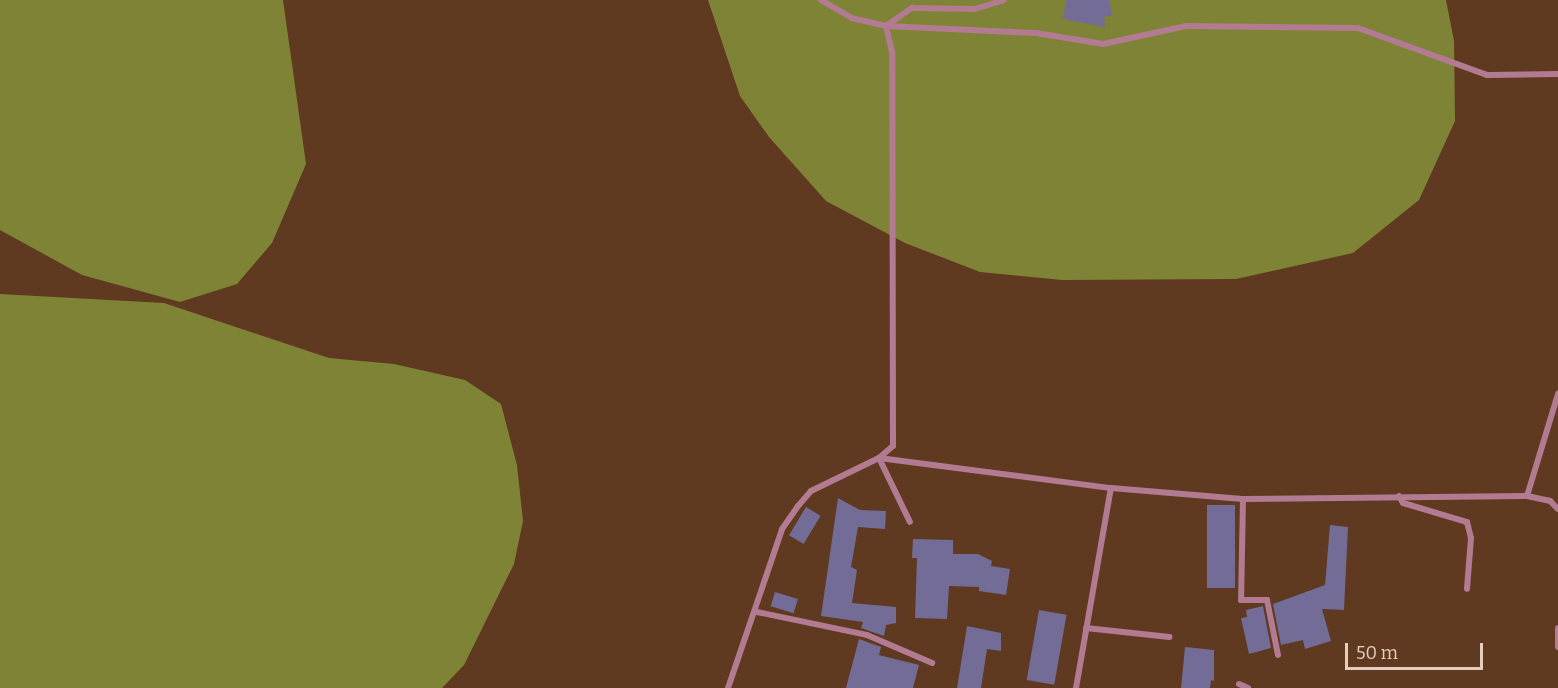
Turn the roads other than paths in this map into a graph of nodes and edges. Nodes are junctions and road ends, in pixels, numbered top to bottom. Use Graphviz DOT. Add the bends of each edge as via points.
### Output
graph roads {
  1 [pos="820,0"];
  2 [pos="1004,0"];
  3 [pos="886,26"];
  4 [pos="1558,74"];
  5 [pos="1558,394"];
  6 [pos="879,458"];
  7 [pos="1111,488"];
  8 [pos="1399,496"];
  9 [pos="1527,496"];
  10 [pos="1243,499"];
  11 [pos="1558,509"];
  12 [pos="910,522"];
  13 [pos="1467,589"];
  14 [pos="757,612"];
  15 [pos="1086,628"];
  16 [pos="1558,628"];
  17 [pos="1170,637"];
  18 [pos="1558,639"];
  19 [pos="1558,647"];
  20 [pos="1278,656"];
  21 [pos="932,663"];
  22 [pos="1239,684"];
  23 [pos="728,688"];
  24 [pos="1076,688"];
  25 [pos="1248,688"];
  1 -- 3 [label="street" via="852,18"];
  2 -- 3 [label="street" via="975,9 912,8"];
  3 -- 4 [label="street" via="1036,33 1103,44 1186,27 1358,27 1487,75"];
  3 -- 6 [label="street" via="895,76 893,446"];
  5 -- 9 [label="street"];
  6 -- 7 [label="street"];
  6 -- 12 [label="street"];
  6 -- 14 [label="street" via="811,492 798,506 782,530"];
  7 -- 10 [label="street"];
  7 -- 15 [label="street"];
  8 -- 9 [label="street"];
  8 -- 10 [label="street"];
  8 -- 13 [label="street" via="1403,502 1467,522 1471,538"];
  9 -- 11 [label="street" via="1550,501"];
  10 -- 20 [label="street" via="1241,600 1267,600"];
  14 -- 21 [label="street" via="867,635"];
  14 -- 23 [label="street"];
  15 -- 17 [label="street"];
  15 -- 24 [label="street"];
  16 -- 18 [label="street"];
  18 -- 19 [label="street"];
  22 -- 25 [label="street"];
}
